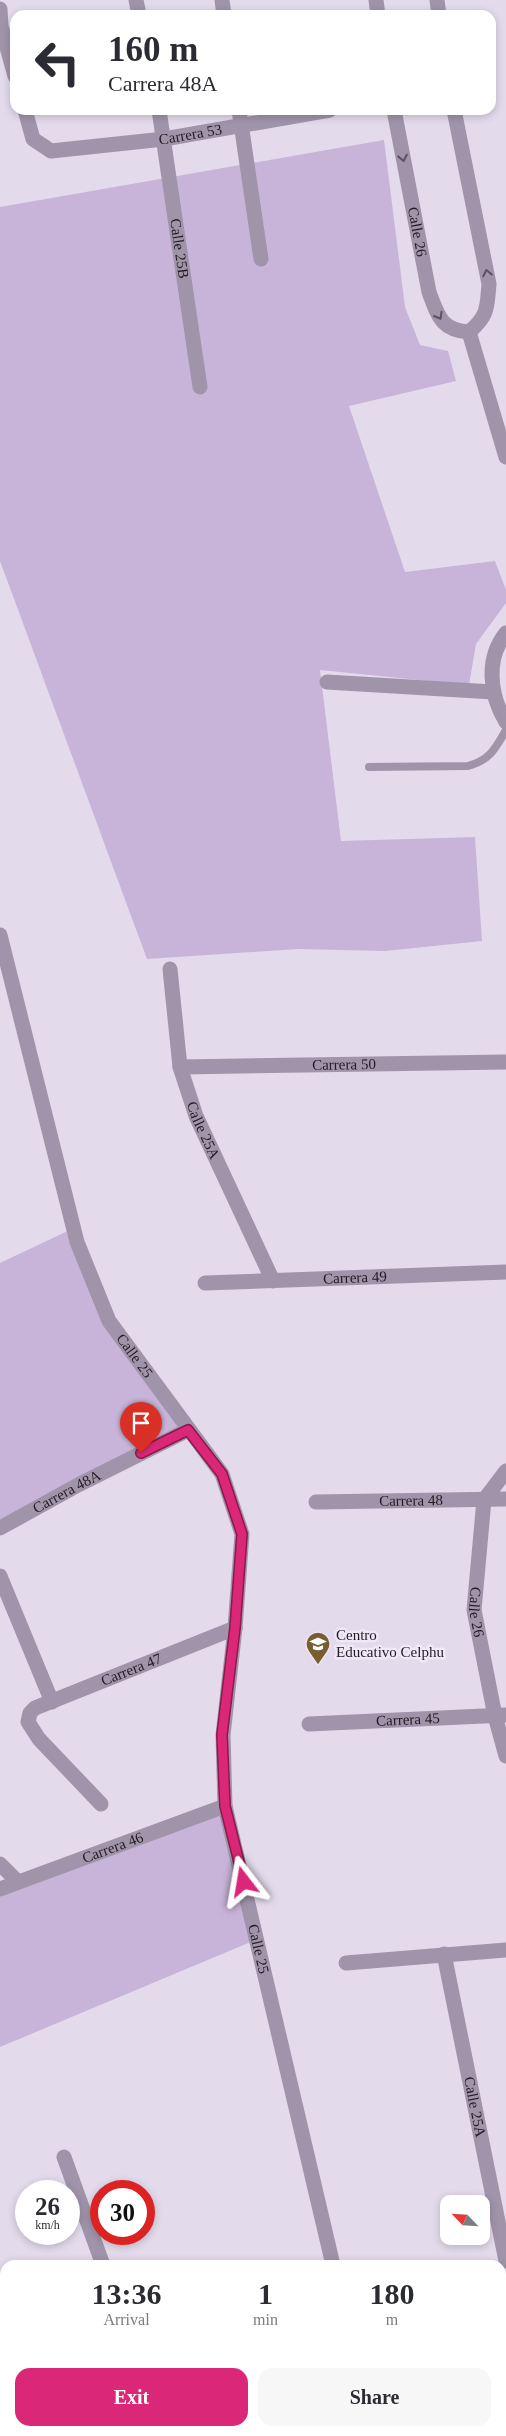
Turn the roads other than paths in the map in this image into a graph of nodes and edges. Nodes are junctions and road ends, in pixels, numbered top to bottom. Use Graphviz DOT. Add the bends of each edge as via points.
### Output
graph roads {
  1 [pos="0,9"];
  2 [pos="0,26"];
  3 [pos="10,59"];
  4 [pos="26,115"];
  5 [pos="160,115"];
  6 [pos="266,115"];
  7 [pos="395,115"];
  8 [pos="455,115"];
  9 [pos="240,117"];
  10 [pos="164,139"];
  11 [pos="261,259"];
  12 [pos="469,332"];
  13 [pos="200,386"];
  14 [pos="506,457"];
  15 [pos="506,633"];
  16 [pos="327,682"];
  17 [pos="493,692"];
  18 [pos="506,722"];
  19 [pos="506,730"];
  20 [pos="369,767"];
  21 [pos="0,935"];
  22 [pos="170,969"];
  23 [pos="506,1062"];
  24 [pos="180,1066"];
  25 [pos="506,1272"];
  26 [pos="273,1281"];
  27 [pos="205,1283"];
  28 [pos="188,1430"];
  29 [pos="506,1471"];
  30 [pos="506,1499"];
  31 [pos="484,1500"];
  32 [pos="316,1502"];
  33 [pos="0,1528"];
  34 [pos="0,1576"];
  35 [pos="235,1628"];
  36 [pos="52,1702"];
  37 [pos="500,1715"];
  38 [pos="310,1724"];
  39 [pos="506,1756"];
  40 [pos="101,1804"];
  41 [pos="225,1806"];
  42 [pos="0,1864"];
  43 [pos="18,1882"];
  44 [pos="0,1889"];
  45 [pos="506,1950"];
  46 [pos="444,1954"];
  47 [pos="346,1963"];
  48 [pos="64,2157"];
  49 [pos="101,2260"];
  50 [pos="332,2260"];
  51 [pos="506,2260"];
  1 -- 2 [label="street"];
  2 -- 3 [label="street"];
  4 -- 10 [label="street, Carrera 53" via="33,139 51,151"];
  5 -- 10 [label="street, Calle 25B"];
  6 -- 9 [label="street, Carrera 53"];
  7 -- 12 [label="street, Calle 26, one-way" via="429,292 444,324 457,331"];
  12 -- 8 [label="street, one-way" via="482,321 490,284"];
  9 -- 10 [label="street, Carrera 53"];
  9 -- 11 [label="street"];
  10 -- 13 [label="street, Calle 25B"];
  12 -- 14 [label="street"];
  15 -- 17 [label="street" via="492,672"];
  16 -- 17 [label="street"];
  17 -- 18 [label="street"];
  19 -- 20 [label="lane" via="483,762 468,766"];
  21 -- 28 [label="street, Calle 25" via="77,1242 109,1321"];
  22 -- 24 [label="street, Calle 25A"];
  23 -- 24 [label="street, Carrera 50"];
  24 -- 26 [label="street, Calle 25A" via="196,1116"];
  25 -- 26 [label="street, Carrera 49"];
  26 -- 27 [label="street, Carrera 49"];
  28 -- 33 [label="street, Carrera 48A"];
  28 -- 35 [label="street, Calle 25" via="222,1474 242,1534"];
  29 -- 31 [label="street"];
  30 -- 31 [label="street, Carrera 48"];
  31 -- 32 [label="street, Carrera 48"];
  31 -- 37 [label="street, Calle 26" via="474,1610"];
  34 -- 36 [label="street"];
  35 -- 36 [label="street, Carrera 47"];
  35 -- 41 [label="street, Calle 25" via="222,1735"];
  36 -- 40 [label="street, Carrera 47" via="35,1708 28,1722 39,1739"];
  37 -- 38 [label="street, Carrera 45"];
  37 -- 39 [label="street, Calle 26"];
  41 -- 43 [label="street, Carrera 46"];
  41 -- 50 [label="street, Calle 25"];
  42 -- 43 [label="street"];
  43 -- 44 [label="street, Carrera 46"];
  45 -- 46 [label="street"];
  46 -- 47 [label="street"];
  46 -- 51 [label="street, Calle 25A"];
  48 -- 49 [label="street"];
}
